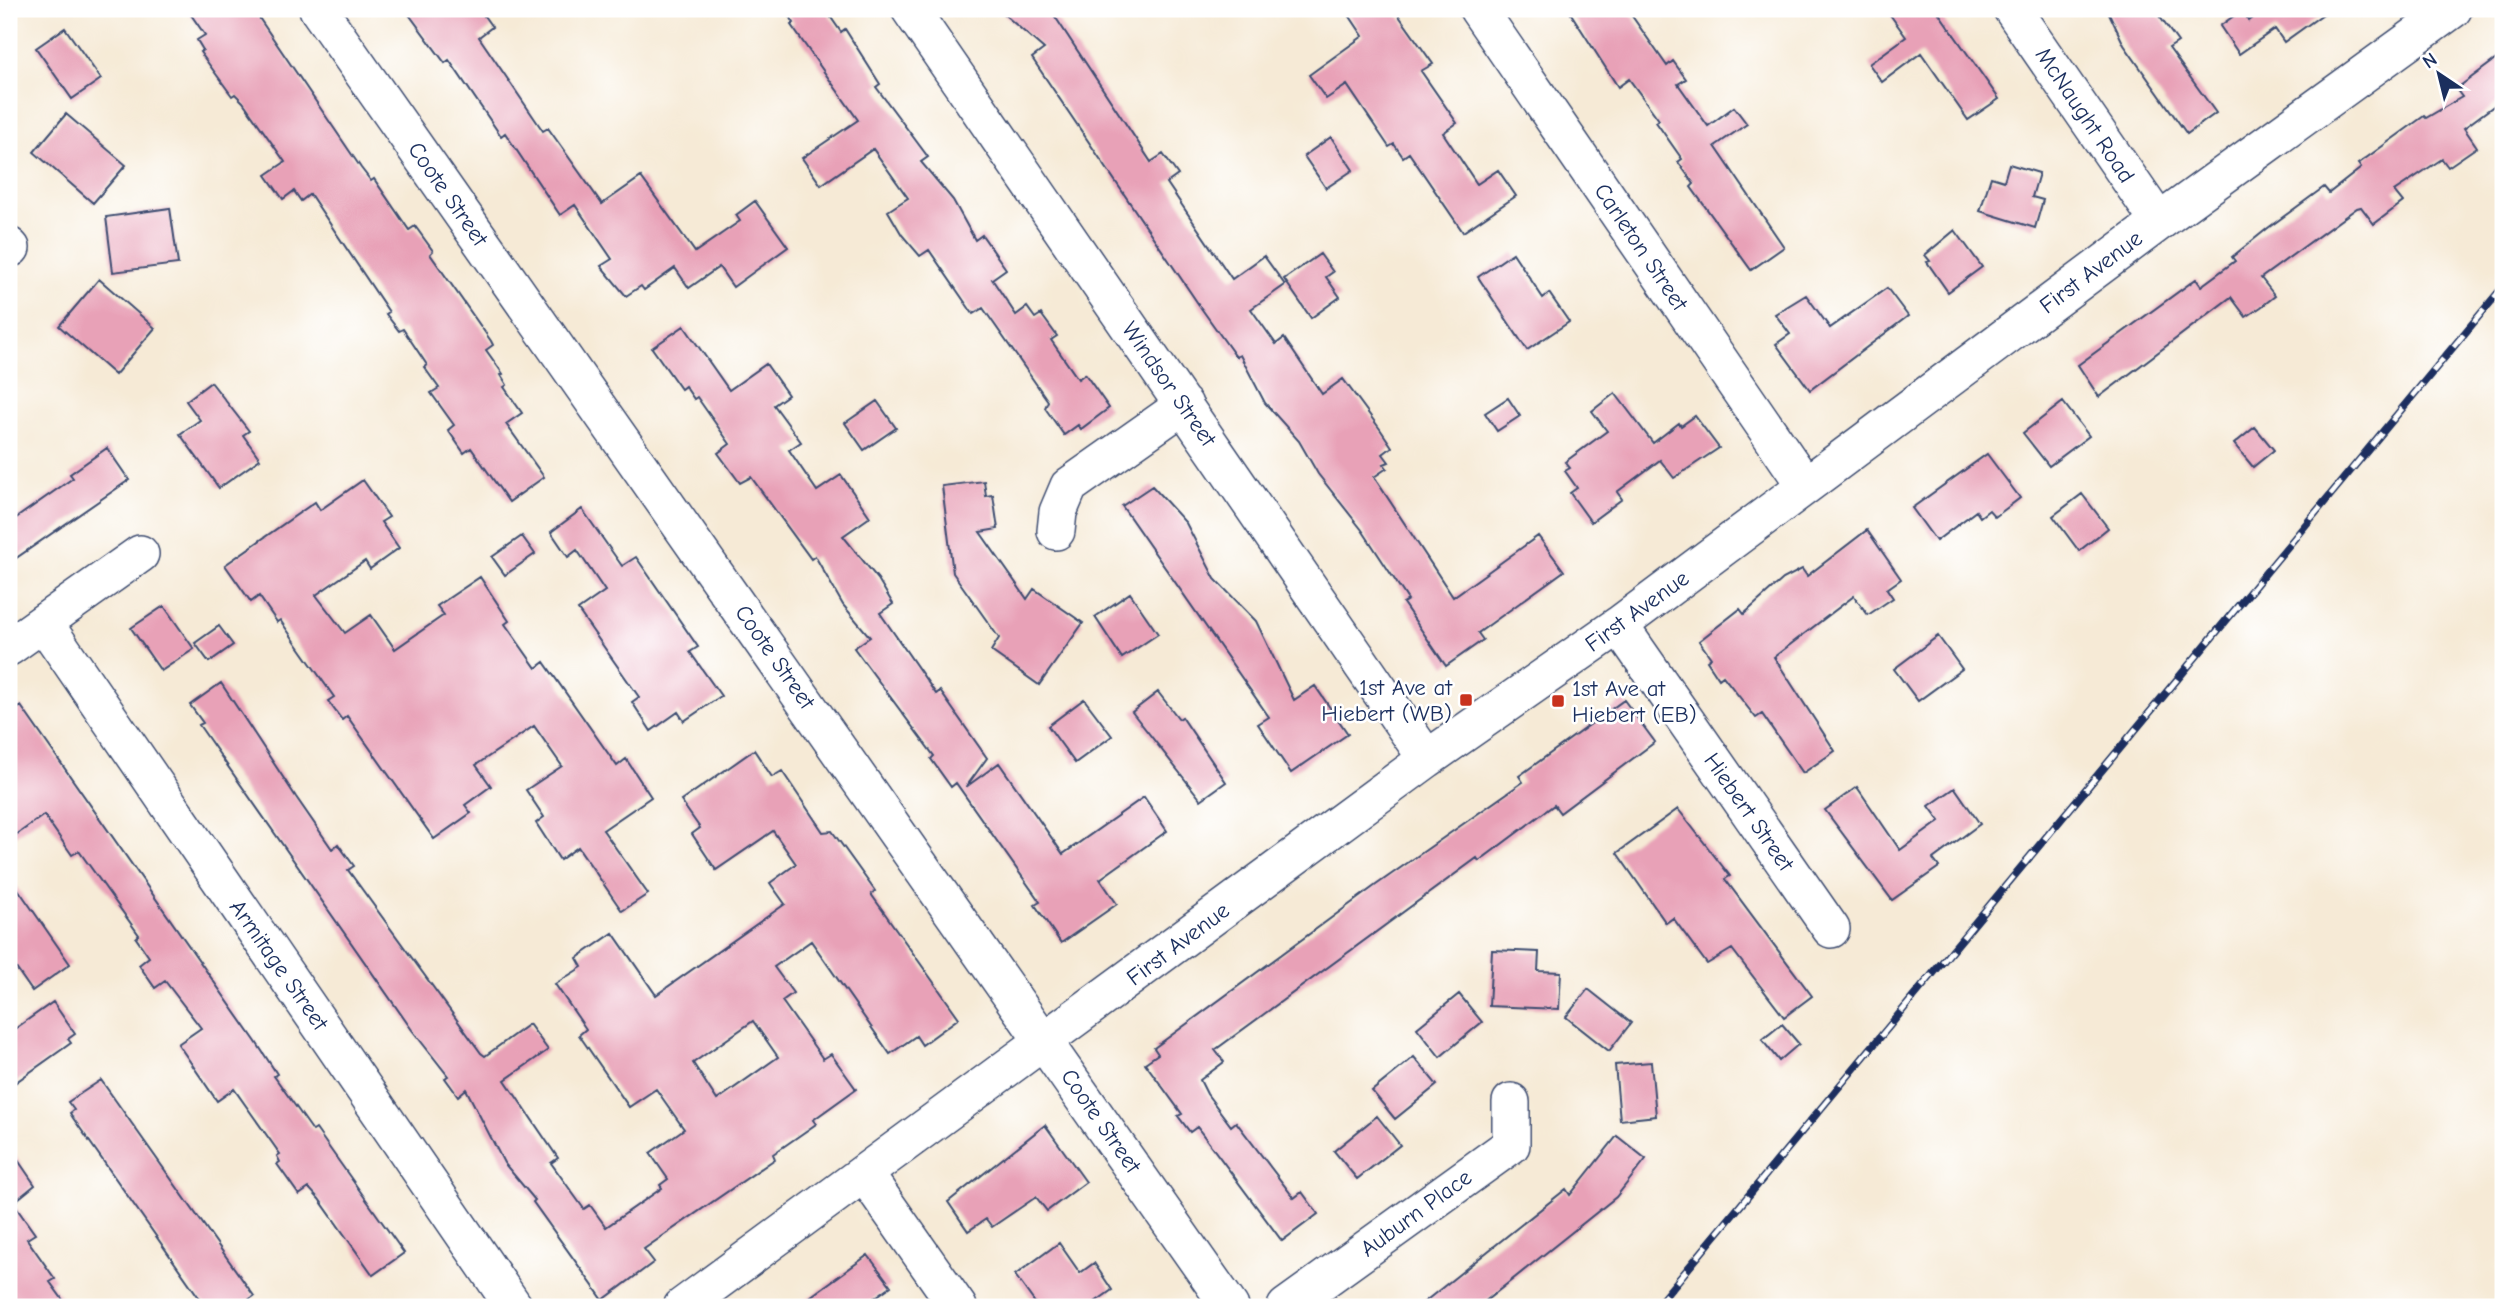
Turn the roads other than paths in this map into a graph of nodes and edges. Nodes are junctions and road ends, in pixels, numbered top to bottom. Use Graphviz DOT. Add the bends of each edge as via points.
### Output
graph roads {
  1 [pos="318,9"];
  2 [pos="910,9"];
  3 [pos="1478,9"];
  4 [pos="2012,9"];
  5 [pos="2453,9"];
  6 [pos="2159,222"];
  7 [pos="1184,405"];
  8 [pos="1805,485"];
  9 [pos="1056,531"];
  10 [pos="140,554"];
  11 [pos="44,623"];
  12 [pos="1619,625"];
  13 [pos="9,647"];
  14 [pos="1427,760"];
  15 [pos="1831,929"];
  16 [pos="1046,1042"];
  17 [pos="1511,1102"];
  18 [pos="864,1173"];
  19 [pos="514,1307"];
  20 [pos="682,1307"];
  21 [pos="958,1307"];
  22 [pos="1230,1307"];
  23 [pos="1286,1307"];
  1 -- 16 [label="street, Coote Street"];
  2 -- 7 [label="street, Windsor Street"];
  3 -- 8 [label="street, Carleton Street"];
  4 -- 6 [label="street, McNaught Road"];
  5 -- 6 [label="street, First Avenue"];
  6 -- 8 [label="street, First Avenue"];
  7 -- 9 [label="street" via="1069,486"];
  7 -- 14 [label="street, Windsor Street"];
  8 -- 12 [label="street, First Avenue"];
  10 -- 11 [label="street"];
  11 -- 13 [label="street"];
  11 -- 19 [label="street, Armitage Street"];
  12 -- 14 [label="street, First Avenue"];
  12 -- 15 [label="street, Hiebert Street"];
  14 -- 16 [label="street, First Avenue"];
  16 -- 18 [label="street, First Avenue"];
  16 -- 22 [label="street, Coote Street"];
  17 -- 23 [label="street, Auburn Place" via="1511,1144"];
  18 -- 20 [label="street, First Avenue"];
  18 -- 21 [label="street"];
}
